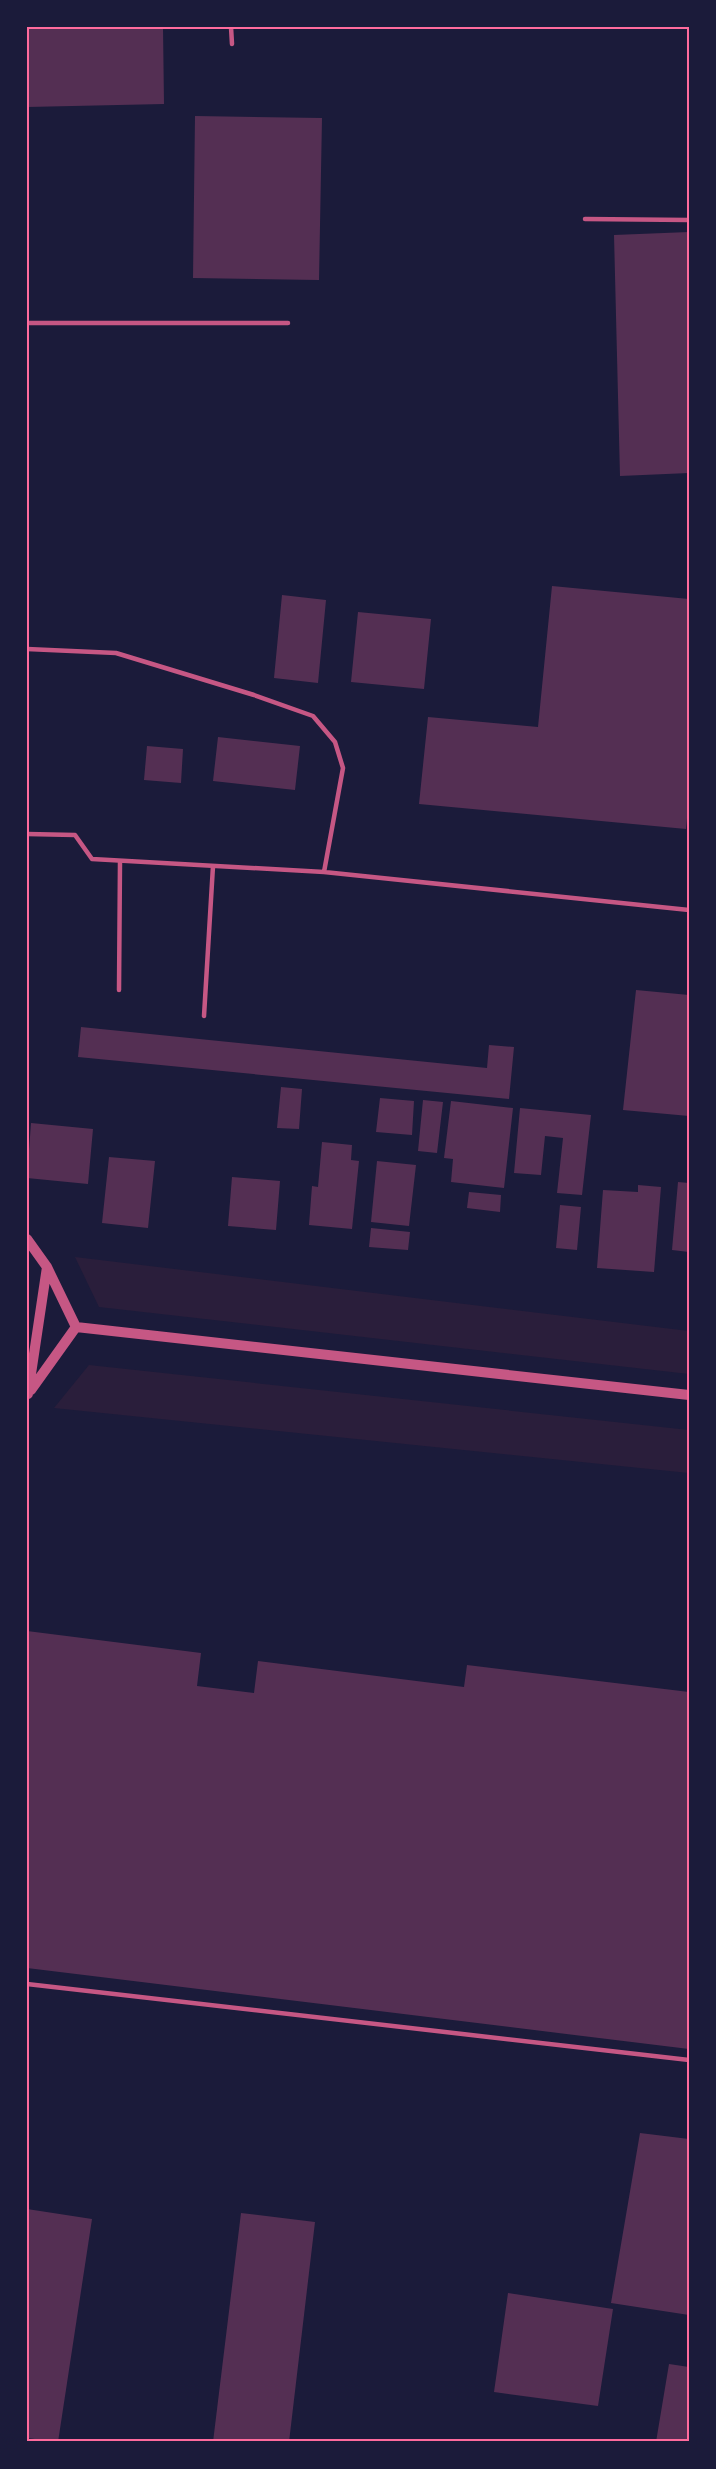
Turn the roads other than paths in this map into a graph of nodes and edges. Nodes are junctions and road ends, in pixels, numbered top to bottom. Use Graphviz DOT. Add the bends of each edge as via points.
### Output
graph roads {
  1 [pos="231,27"];
  2 [pos="232,44"];
  3 [pos="585,219"];
  4 [pos="689,220"];
  5 [pos="27,323"];
  6 [pos="288,323"];
  7 [pos="27,649"];
  8 [pos="27,834"];
  9 [pos="120,861"];
  10 [pos="213,866"];
  11 [pos="324,872"];
  12 [pos="689,910"];
  13 [pos="119,990"];
  14 [pos="204,1016"];
  15 [pos="27,1239"];
  16 [pos="47,1267"];
  17 [pos="76,1327"];
  18 [pos="28,1394"];
  19 [pos="689,1395"];
  20 [pos="27,1984"];
  21 [pos="689,2060"];
  1 -- 2 [label="lane"];
  3 -- 4 [label="lane"];
  5 -- 6 [label="lane"];
  7 -- 11 [label="lane" via="116,653 313,716 336,742 344,768"];
  8 -- 9 [label="lane" via="75,835 92,859"];
  9 -- 10 [label="lane"];
  9 -- 13 [label="lane"];
  10 -- 11 [label="lane"];
  10 -- 14 [label="lane"];
  11 -- 12 [label="lane"];
  15 -- 16 [label="street"];
  16 -- 17 [label="street"];
  16 -- 18 [label="street"];
  17 -- 18 [label="street"];
  17 -- 19 [label="street"];
  20 -- 21 [label="lane"];
}
